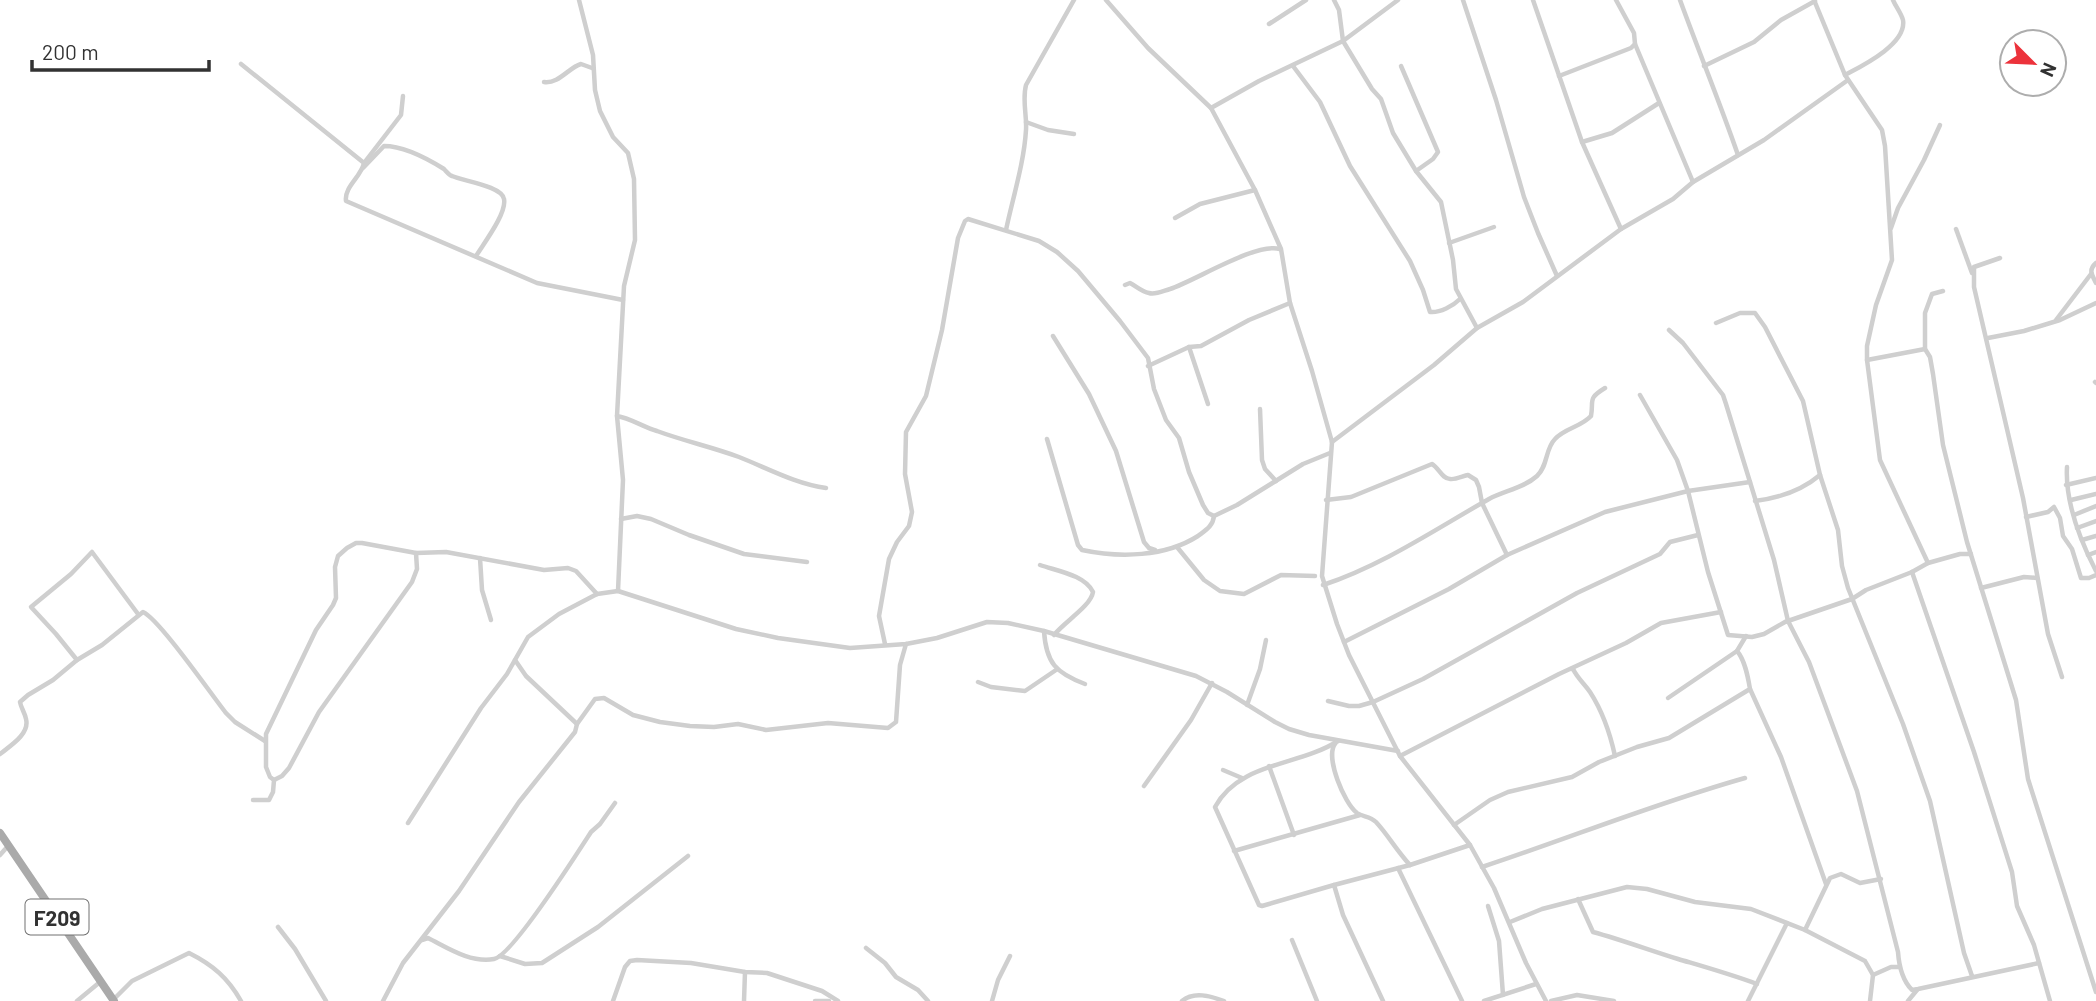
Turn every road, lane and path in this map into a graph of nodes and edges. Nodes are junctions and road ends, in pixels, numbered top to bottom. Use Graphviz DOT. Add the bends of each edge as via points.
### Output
graph roads {
  1 [pos="579,0"];
  2 [pos="1074,0"];
  3 [pos="1106,0"];
  4 [pos="1119,0"];
  5 [pos="1306,0"];
  6 [pos="1334,0"];
  7 [pos="1398,0"];
  8 [pos="1463,0"];
  9 [pos="1533,0"];
  10 [pos="1616,0"];
  11 [pos="1680,0"];
  12 [pos="1893,0"];
  13 [pos="1815,1"];
  14 [pos="1112,7"];
  15 [pos="1269,24"];
  16 [pos="1343,41"];
  17 [pos="1635,44"];
  18 [pos="241,64"];
  19 [pos="1293,66"];
  20 [pos="1401,66"];
  21 [pos="1704,66"];
  22 [pos="593,68"];
  23 [pos="1559,76"];
  24 [pos="1847,77"];
  25 [pos="544,82"];
  26 [pos="404,96"];
  27 [pos="1659,103"];
  28 [pos="1212,108"];
  29 [pos="1026,122"];
  30 [pos="1940,125"];
  31 [pos="1073,134"];
  32 [pos="1582,142"];
  33 [pos="1738,155"];
  34 [pos="363,166"];
  35 [pos="1416,171"];
  36 [pos="1693,182"];
  37 [pos="1255,190"];
  38 [pos="1175,218"];
  39 [pos="1494,227"];
  40 [pos="1621,229"];
  41 [pos="1956,229"];
  42 [pos="1006,230"];
  43 [pos="1890,232"];
  44 [pos="1449,243"];
  45 [pos="1281,249"];
  46 [pos="477,256"];
  47 [pos="2000,258"];
  48 [pos="2096,263"];
  49 [pos="1973,273"];
  50 [pos="2091,274"];
  51 [pos="1557,276"];
  52 [pos="2096,283"];
  53 [pos="1125,285"];
  54 [pos="1943,291"];
  55 [pos="1461,299"];
  56 [pos="623,300"];
  57 [pos="1290,303"];
  58 [pos="2096,303"];
  59 [pos="2056,320"];
  60 [pos="1716,323"];
  61 [pos="1477,328"];
  62 [pos="1669,330"];
  63 [pos="1053,336"];
  64 [pos="1988,338"];
  65 [pos="1189,347"];
  66 [pos="1925,349"];
  67 [pos="1867,360"];
  68 [pos="1148,366"];
  69 [pos="1605,388"];
  70 [pos="1640,395"];
  71 [pos="1208,404"];
  72 [pos="1260,409"];
  73 [pos="617,416"];
  74 [pos="1047,439"];
  75 [pos="1332,442"];
  76 [pos="1330,453"];
  77 [pos="2067,467"];
  78 [pos="1820,475"];
  79 [pos="2096,478"];
  80 [pos="1276,481"];
  81 [pos="1750,482"];
  82 [pos="2066,485"];
  83 [pos="826,488"];
  84 [pos="1688,491"];
  85 [pos="2096,494"];
  86 [pos="1326,500"];
  87 [pos="1755,500"];
  88 [pos="2071,500"];
  89 [pos="1482,503"];
  90 [pos="2096,506"];
  91 [pos="2074,515"];
  92 [pos="1214,516"];
  93 [pos="2026,517"];
  94 [pos="621,519"];
  95 [pos="2096,521"];
  96 [pos="2077,528"];
  97 [pos="1698,535"];
  98 [pos="2096,536"];
  99 [pos="2082,540"];
  100 [pos="1177,547"];
  101 [pos="1156,550"];
  102 [pos="2096,552"];
  103 [pos="416,553"];
  104 [pos="1971,554"];
  105 [pos="1507,555"];
  106 [pos="2088,555"];
  107 [pos="480,558"];
  108 [pos="807,562"];
  109 [pos="1928,563"];
  110 [pos="1040,565"];
  111 [pos="1912,572"];
  112 [pos="2096,573"];
  113 [pos="1315,576"];
  114 [pos="2037,578"];
  115 [pos="1323,585"];
  116 [pos="1981,588"];
  117 [pos="618,591"];
  118 [pos="597,594"];
  119 [pos="1852,599"];
  120 [pos="1721,612"];
  121 [pos="138,614"];
  122 [pos="491,620"];
  123 [pos="1788,621"];
  124 [pos="1044,631"];
  125 [pos="1054,635"];
  126 [pos="1746,636"];
  127 [pos="1266,640"];
  128 [pos="1344,642"];
  129 [pos="906,644"];
  130 [pos="885,645"];
  131 [pos="1737,651"];
  132 [pos="76,660"];
  133 [pos="515,660"];
  134 [pos="1570,669"];
  135 [pos="1056,670"];
  136 [pos="2062,677"];
  137 [pos="978,682"];
  138 [pos="1212,683"];
  139 [pos="1085,684"];
  140 [pos="1750,689"];
  141 [pos="1668,698"];
  142 [pos="1328,701"];
  143 [pos="1373,702"];
  144 [pos="1247,705"];
  145 [pos="577,724"];
  146 [pos="265,741"];
  147 [pos="1338,741"];
  148 [pos="0,754"];
  149 [pos="1399,754"];
  150 [pos="1615,756"];
  151 [pos="1269,766"];
  152 [pos="1223,770"];
  153 [pos="1243,778"];
  154 [pos="1745,778"];
  155 [pos="274,780"];
  156 [pos="1144,786"];
  157 [pos="253,800"];
  158 [pos="615,803"];
  159 [pos="1361,815"];
  160 [pos="408,822"];
  161 [pos="1454,825"];
  162 [pos="0,833"];
  163 [pos="1294,835"];
  164 [pos="9,845"];
  165 [pos="1469,845"];
  166 [pos="1234,851"];
  167 [pos="0,855"];
  168 [pos="688,856"];
  169 [pos="1410,865"];
  170 [pos="1398,867"];
  171 [pos="1482,867"];
  172 [pos="1881,879"];
  173 [pos="1826,884"];
  174 [pos="1334,885"];
  175 [pos="1578,899"];
  176 [pos="1488,906"];
  177 [pos="1510,922"];
  178 [pos="1787,923"];
  179 [pos="278,927"];
  180 [pos="1805,930"];
  181 [pos="421,940"];
  182 [pos="1292,940"];
  183 [pos="866,948"];
  184 [pos="500,956"];
  185 [pos="1010,956"];
  186 [pos="2039,962"];
  187 [pos="1899,967"];
  188 [pos="745,972"];
  189 [pos="1873,975"];
  190 [pos="1972,976"];
  191 [pos="101,982"];
  192 [pos="1536,984"];
  193 [pos="1757,984"];
  194 [pos="1918,989"];
  195 [pos="2096,992"];
  196 [pos="1503,995"];
  197 [pos="114,1000"];
  198 [pos="77,1001"];
  199 [pos="242,1001"];
  200 [pos="326,1001"];
  201 [pos="383,1001"];
  202 [pos="613,1001"];
  203 [pos="744,1001"];
  204 [pos="816,1001"];
  205 [pos="828,1001"];
  206 [pos="838,1001"];
  207 [pos="928,1001"];
  208 [pos="992,1001"];
  209 [pos="1182,1001"];
  210 [pos="1224,1001"];
  211 [pos="1317,1001"];
  212 [pos="1383,1001"];
  213 [pos="1462,1001"];
  214 [pos="1484,1001"];
  215 [pos="1548,1001"];
  216 [pos="1614,1001"];
  217 [pos="1748,1001"];
  218 [pos="1870,1001"];
  219 [pos="1908,1001"];
  220 [pos="2050,1001"];
  1 -- 22 [label="street"];
  2 -- 29 [label="street" via="1026,85"];
  3 -- 14 [label="street"];
  4 -- 14 [label="street"];
  5 -- 15 [label="street"];
  6 -- 16 [label="street"];
  7 -- 16 [label="street"];
  8 -- 51 [label="street" via="1524,197"];
  9 -- 23 [label="street"];
  10 -- 17 [label="street"];
  11 -- 21 [label="street"];
  12 -- 24 [label="street" via="1903,21 1901,33"];
  13 -- 21 [label="street" via="1754,42"];
  13 -- 24 [label="street"];
  14 -- 28 [label="street"];
  16 -- 19 [label="street"];
  16 -- 35 [label="street" via="1381,100 1393,133"];
  17 -- 23 [label="street"];
  17 -- 27 [label="street"];
  18 -- 34 [label="street"];
  19 -- 28 [label="street"];
  19 -- 55 [label="street" via="1320,102 1350,166 1410,261 1430,312"];
  20 -- 35 [label="street" via="1438,152"];
  21 -- 33 [label="street"];
  22 -- 25 [label="street" via="581,64"];
  22 -- 56 [label="street" via="600,111 612,137 628,153 634,179 635,240"];
  23 -- 32 [label="street"];
  24 -- 33 [label="street"];
  24 -- 43 [label="street" via="1882,130"];
  26 -- 34 [label="street" via="401,115"];
  27 -- 32 [label="street" via="1612,133"];
  27 -- 36 [label="street"];
  28 -- 37 [label="street"];
  29 -- 31 [label="street"];
  29 -- 42 [label="street"];
  30 -- 43 [label="street"];
  32 -- 40 [label="street"];
  33 -- 36 [label="street"];
  34 -- 46 [label="street" via="345,194 346,201"];
  34 -- 46 [label="street" via="384,146 396,146 451,176 502,194 503,211"];
  35 -- 44 [label="street" via="1441,202"];
  36 -- 40 [label="street"];
  37 -- 38 [label="street" via="1200,204"];
  37 -- 45 [label="street"];
  39 -- 44 [label="street"];
  40 -- 51 [label="street"];
  41 -- 49 [label="street"];
  42 -- 68 [label="street" via="1039,241 1078,271 1148,358"];
  42 -- 130 [label="street" via="968,219 958,238 926,396 906,432 905,474 912,512 909,526 892,549 887,570 879,616"];
  43 -- 67 [label="street" via="1891,266 1876,305"];
  44 -- 55 [label="street"];
  45 -- 53 [label="street" via="1249,254 1154,294"];
  45 -- 57 [label="street"];
  46 -- 56 [label="street" via="537,283"];
  47 -- 49 [label="street" via="1974,267"];
  48 -- 50 [label="street"];
  49 -- 64 [label="street"];
  50 -- 52 [label="street"];
  50 -- 59 [label="street"];
  51 -- 61 [label="street"];
  54 -- 66 [label="street" via="1932,294 1928,302"];
  55 -- 61 [label="street"];
  56 -- 73 [label="street"];
  57 -- 65 [label="street" via="1201,346"];
  57 -- 75 [label="street"];
  58 -- 59 [label="street"];
  59 -- 64 [label="street"];
  60 -- 78 [label="street" via="1740,313 1755,313 1765,327 1803,401"];
  61 -- 75 [label="street"];
  62 -- 81 [label="street" via="1723,395"];
  63 -- 101 [label="street" via="1098,412 1116,452 1144,542"];
  64 -- 93 [label="street"];
  65 -- 68 [label="street"];
  65 -- 71 [label="street"];
  66 -- 67 [label="street"];
  66 -- 104 [label="street"];
  67 -- 109 [label="street" via="1880,460"];
  68 -- 92 [label="street" via="1196,489"];
  69 -- 89 [label="street" via="1594,394 1586,422 1555,438 1536,478"];
  70 -- 84 [label="street" via="1677,460"];
  72 -- 80 [label="street" via="1262,460"];
  73 -- 83 [label="street"];
  73 -- 94 [label="street" via="623,480"];
  74 -- 101 [label="street" via="1077,545 1082,550 1130,555"];
  75 -- 76 [label="street"];
  76 -- 80 [label="street"];
  76 -- 86 [label="street"];
  77 -- 82 [label="street"];
  78 -- 87 [label="street" via="1794,491"];
  78 -- 119 [label="street" via="1834,515"];
  79 -- 82 [label="street"];
  80 -- 92 [label="street"];
  81 -- 84 [label="street"];
  81 -- 87 [label="street"];
  82 -- 88 [label="street"];
  84 -- 97 [label="street"];
  84 -- 105 [label="street" via="1605,512"];
  85 -- 88 [label="street"];
  86 -- 89 [label="street" via="1351,497 1432,464 1451,480 1472,477"];
  86 -- 115 [label="street"];
  87 -- 123 [label="street"];
  88 -- 91 [label="street"];
  89 -- 105 [label="street"];
  89 -- 115 [label="street" via="1370,567"];
  90 -- 91 [label="street"];
  91 -- 96 [label="street"];
  92 -- 100 [label="street" via="1206,530"];
  93 -- 112 [label="street" via="2054,507 2081,578"];
  93 -- 114 [label="street"];
  94 -- 108 [label="street" via="651,519 744,554"];
  94 -- 117 [label="street"];
  95 -- 96 [label="street"];
  96 -- 99 [label="street"];
  97 -- 120 [label="street"];
  97 -- 143 [label="street" via="1670,542 1660,554"];
  98 -- 99 [label="street"];
  99 -- 106 [label="street"];
  100 -- 101 [label="street"];
  100 -- 113 [label="street" via="1220,592 1244,594 1281,575"];
  102 -- 106 [label="street"];
  103 -- 107 [label="street"];
  103 -- 146 [label="street" via="356,542 338,556 333,606 316,631"];
  103 -- 155 [label="street" via="412,582 324,705 289,768"];
  104 -- 109 [label="street"];
  104 -- 116 [label="street"];
  105 -- 128 [label="street"];
  106 -- 112 [label="street"];
  107 -- 118 [label="street" via="544,570 568,568"];
  107 -- 122 [label="street" via="482,590"];
  109 -- 111 [label="street"];
  110 -- 125 [label="street" via="1089,584 1093,592 1089,603"];
  111 -- 119 [label="street"];
  111 -- 186 [label="street" via="1978,766 2017,906"];
  114 -- 116 [label="street"];
  114 -- 136 [label="street"];
  115 -- 128 [label="street"];
  116 -- 195 [label="street" via="2015,700 2028,779"];
  117 -- 118 [label="street"];
  117 -- 130 [label="street" via="778,638 850,648"];
  118 -- 133 [label="street" via="528,637"];
  119 -- 123 [label="street"];
  119 -- 190 [label="street" via="1930,802"];
  120 -- 126 [label="street" via="1728,635"];
  120 -- 134 [label="street" via="1661,623"];
  121 -- 132 [label="street"];
  121 -- 132 [label="street" via="92,552 30,607"];
  121 -- 146 [label="street" via="148,614 235,722"];
  123 -- 126 [label="street" via="1764,634"];
  123 -- 172 [label="street" via="1809,662 1850,770"];
  124 -- 125 [label="street"];
  124 -- 129 [label="street" via="995,620"];
  124 -- 135 [label="street" via="1045,647"];
  125 -- 138 [label="street"];
  126 -- 131 [label="street"];
  127 -- 144 [label="street"];
  128 -- 143 [label="street"];
  129 -- 130 [label="street"];
  129 -- 145 [label="street" via="896,722 888,728 828,723 766,730 738,723 690,726 632,715 599,697"];
  131 -- 140 [label="street"];
  131 -- 141 [label="street"];
  132 -- 148 [label="street" via="20,702 27,728"];
  133 -- 145 [label="street"];
  133 -- 160 [label="street"];
  134 -- 149 [label="street"];
  134 -- 150 [label="street" via="1601,711"];
  135 -- 137 [label="street" via="1025,691"];
  135 -- 139 [label="street"];
  138 -- 144 [label="street"];
  138 -- 156 [label="street"];
  140 -- 150 [label="street" via="1669,738"];
  140 -- 173 [label="street" via="1781,757"];
  142 -- 143 [label="street" via="1349,706"];
  143 -- 149 [label="street"];
  144 -- 147 [label="street" via="1289,729"];
  145 -- 181 [label="street"];
  146 -- 155 [label="street" via="266,767"];
  147 -- 149 [label="street"];
  147 -- 151 [label="street" via="1317,753"];
  147 -- 159 [label="street" via="1330,751 1331,761 1350,806"];
  149 -- 161 [label="street"];
  150 -- 161 [label="street" via="1572,777 1508,792"];
  151 -- 153 [label="street"];
  151 -- 163 [label="street"];
  152 -- 153 [label="street"];
  153 -- 166 [label="street" via="1215,807"];
  154 -- 171 [label="street"];
  155 -- 157 [label="street" via="269,800"];
  158 -- 184 [label="street"];
  159 -- 163 [label="street"];
  159 -- 169 [label="street" via="1377,823"];
  161 -- 165 [label="street"];
  162 -- 164 [label="main road, F209"];
  163 -- 166 [label="street"];
  164 -- 167 [label="street"];
  164 -- 191 [label="main road, F209"];
  165 -- 169 [label="street"];
  165 -- 171 [label="street"];
  166 -- 174 [label="street" via="1259,905"];
  168 -- 184 [label="street" via="598,927 542,963 525,964"];
  169 -- 170 [label="street"];
  170 -- 174 [label="street"];
  170 -- 213 [label="street"];
  171 -- 177 [label="street"];
  172 -- 173 [label="street" via="1860,883 1836,874"];
  172 -- 187 [label="street"];
  173 -- 180 [label="street"];
  174 -- 212 [label="street"];
  175 -- 177 [label="street"];
  175 -- 178 [label="street" via="1627,887 1647,889 1695,902 1751,909"];
  175 -- 193 [label="street" via="1593,932"];
  176 -- 196 [label="street" via="1499,941"];
  177 -- 192 [label="street"];
  178 -- 180 [label="street"];
  178 -- 193 [label="street"];
  179 -- 200 [label="street"];
  180 -- 189 [label="street" via="1856,955"];
  181 -- 184 [label="street" via="428,938 461,955"];
  181 -- 201 [label="street" via="395,975"];
  182 -- 211 [label="street"];
  183 -- 207 [label="street"];
  185 -- 208 [label="street"];
  186 -- 190 [label="street"];
  186 -- 220 [label="street"];
  187 -- 189 [label="street"];
  187 -- 194 [label="street" via="1910,989"];
  188 -- 202 [label="street" via="691,963 630,961"];
  188 -- 203 [label="street"];
  188 -- 206 [label="street" via="801,983"];
  189 -- 218 [label="street"];
  190 -- 194 [label="street"];
  191 -- 197 [label="main road, F209"];
  191 -- 198 [label="street"];
  192 -- 196 [label="street"];
  192 -- 215 [label="street"];
  193 -- 217 [label="street"];
  194 -- 219 [label="street"];
  196 -- 214 [label="street"];
  197 -- 199 [label="street" via="132,981 189,953 230,982"];
  204 -- 205 [label="street"];
  209 -- 210 [label="street" via="1199,995"];
  215 -- 216 [label="street" via="1577,995"];
}
